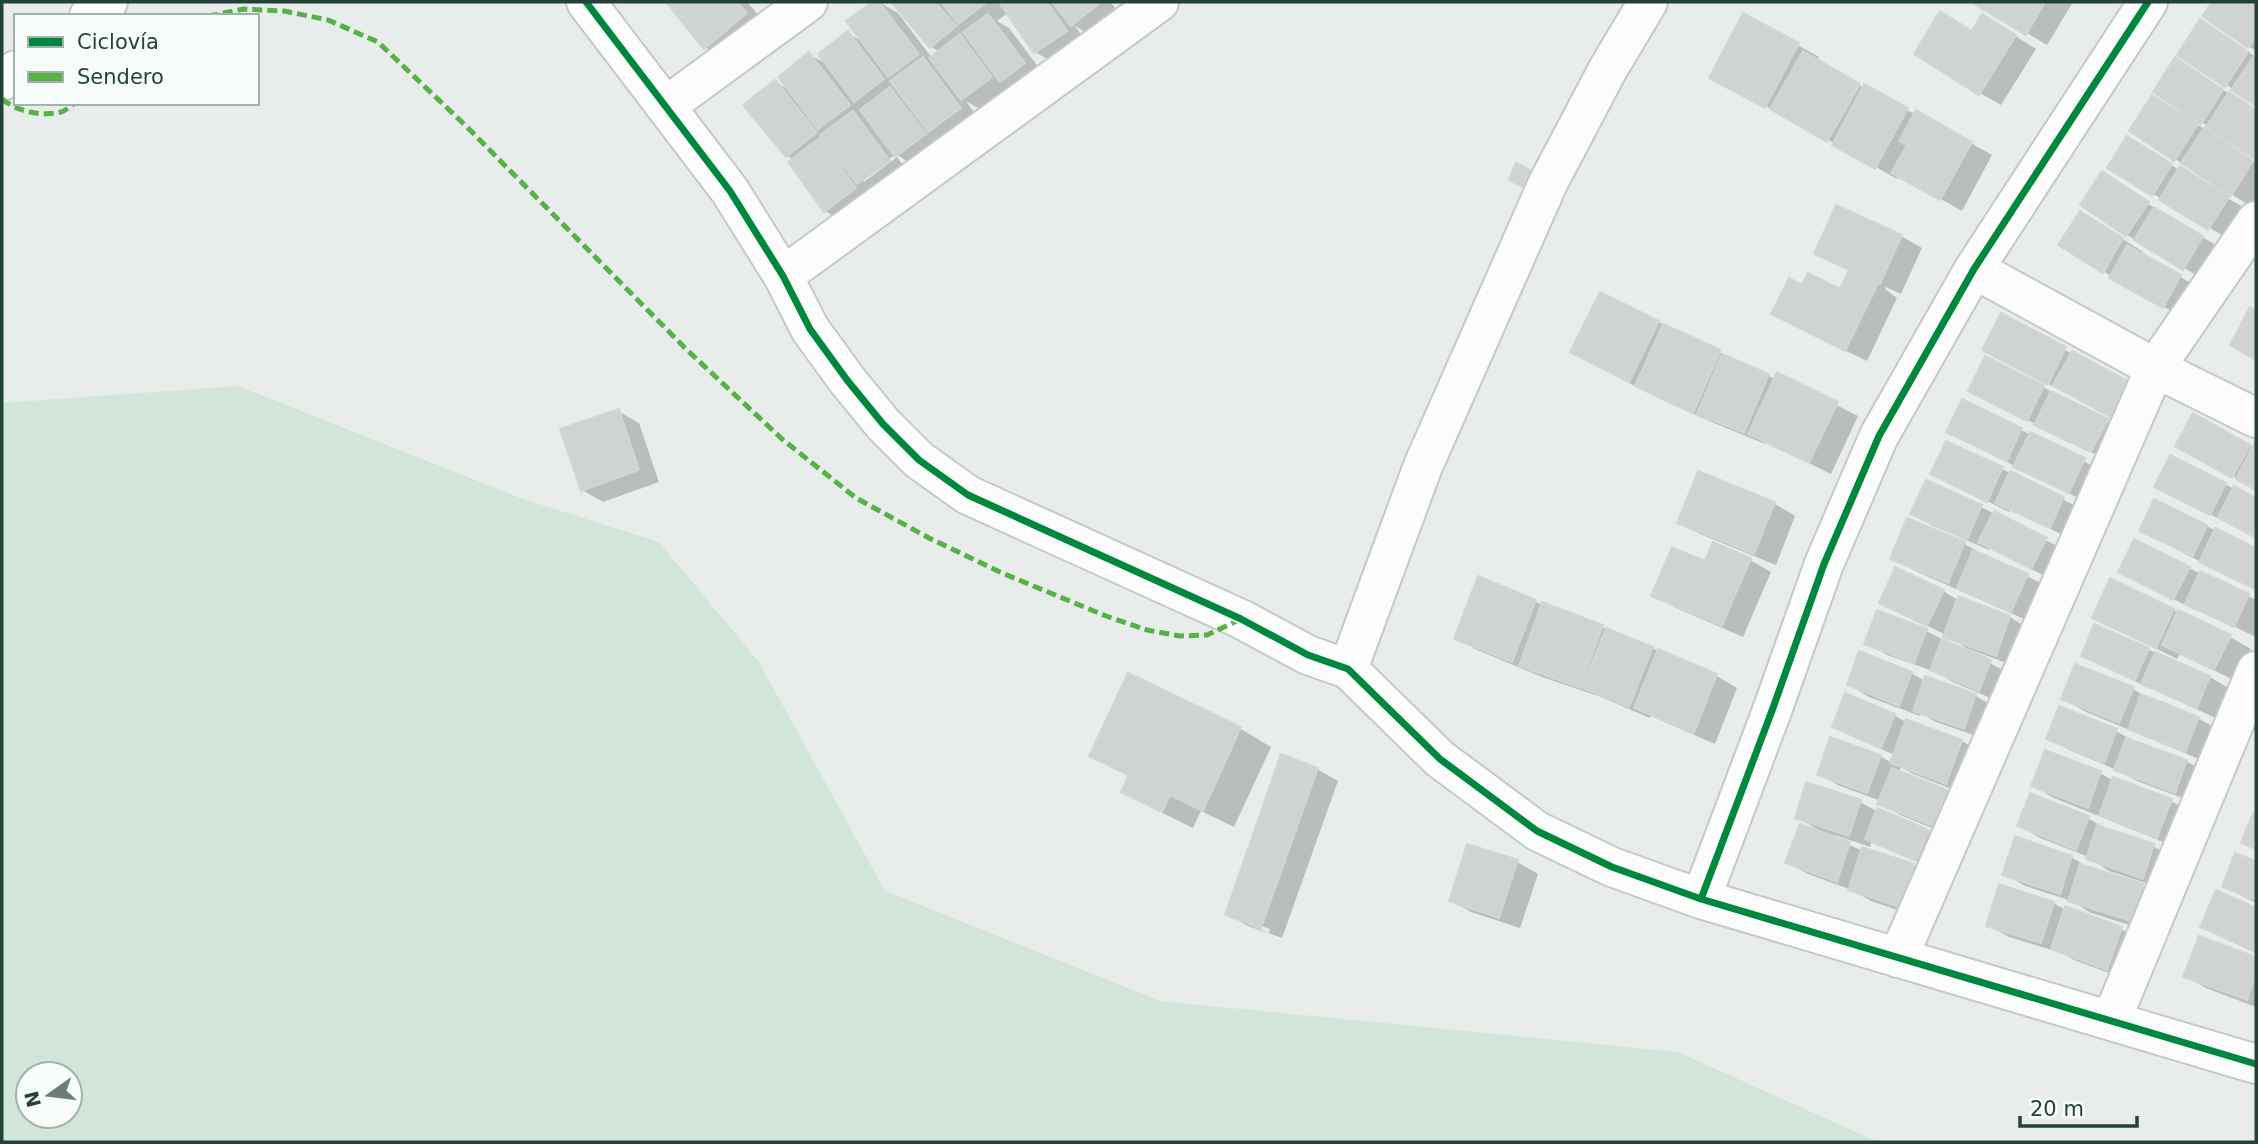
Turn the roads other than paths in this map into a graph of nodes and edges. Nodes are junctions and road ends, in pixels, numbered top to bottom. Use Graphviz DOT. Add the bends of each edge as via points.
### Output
graph roads {
  1 [pos="108,2"];
  2 [pos="586,2"];
  3 [pos="808,2"];
  4 [pos="1159,2"];
  5 [pos="1648,2"];
  6 [pos="2148,2"];
  7 [pos="92,14"];
  8 [pos="666,106"];
  9 [pos="2256,221"];
  10 [pos="1974,269"];
  11 [pos="783,276"];
  12 [pos="2155,368"];
  13 [pos="2256,418"];
  14 [pos="1348,669"];
  15 [pos="2256,671"];
  16 [pos="1701,899"];
  17 [pos="1898,958"];
  18 [pos="2111,1021"];
  19 [pos="2256,1065"];
  1 -- 7 [label="street"];
  2 -- 8 [label="street"];
  3 -- 8 [label="street"];
  4 -- 11 [label="street"];
  5 -- 14 [label="street" via="1548,183 1423,466"];
  6 -- 10 [label="street"];
  8 -- 11 [label="street" via="730,191"];
  9 -- 12 [label="street"];
  10 -- 12 [label="street"];
  10 -- 16 [label="street" via="1873,449 1824,564"];
  11 -- 14 [label="street" via="810,329 883,425 919,460 968,495 1241,619 1308,655"];
  12 -- 13 [label="street"];
  12 -- 17 [label="street"];
  14 -- 16 [label="street" via="1440,759 1537,831 1612,867"];
  15 -- 18 [label="street"];
  16 -- 17 [label="street"];
  17 -- 18 [label="street"];
  18 -- 19 [label="street"];
}
